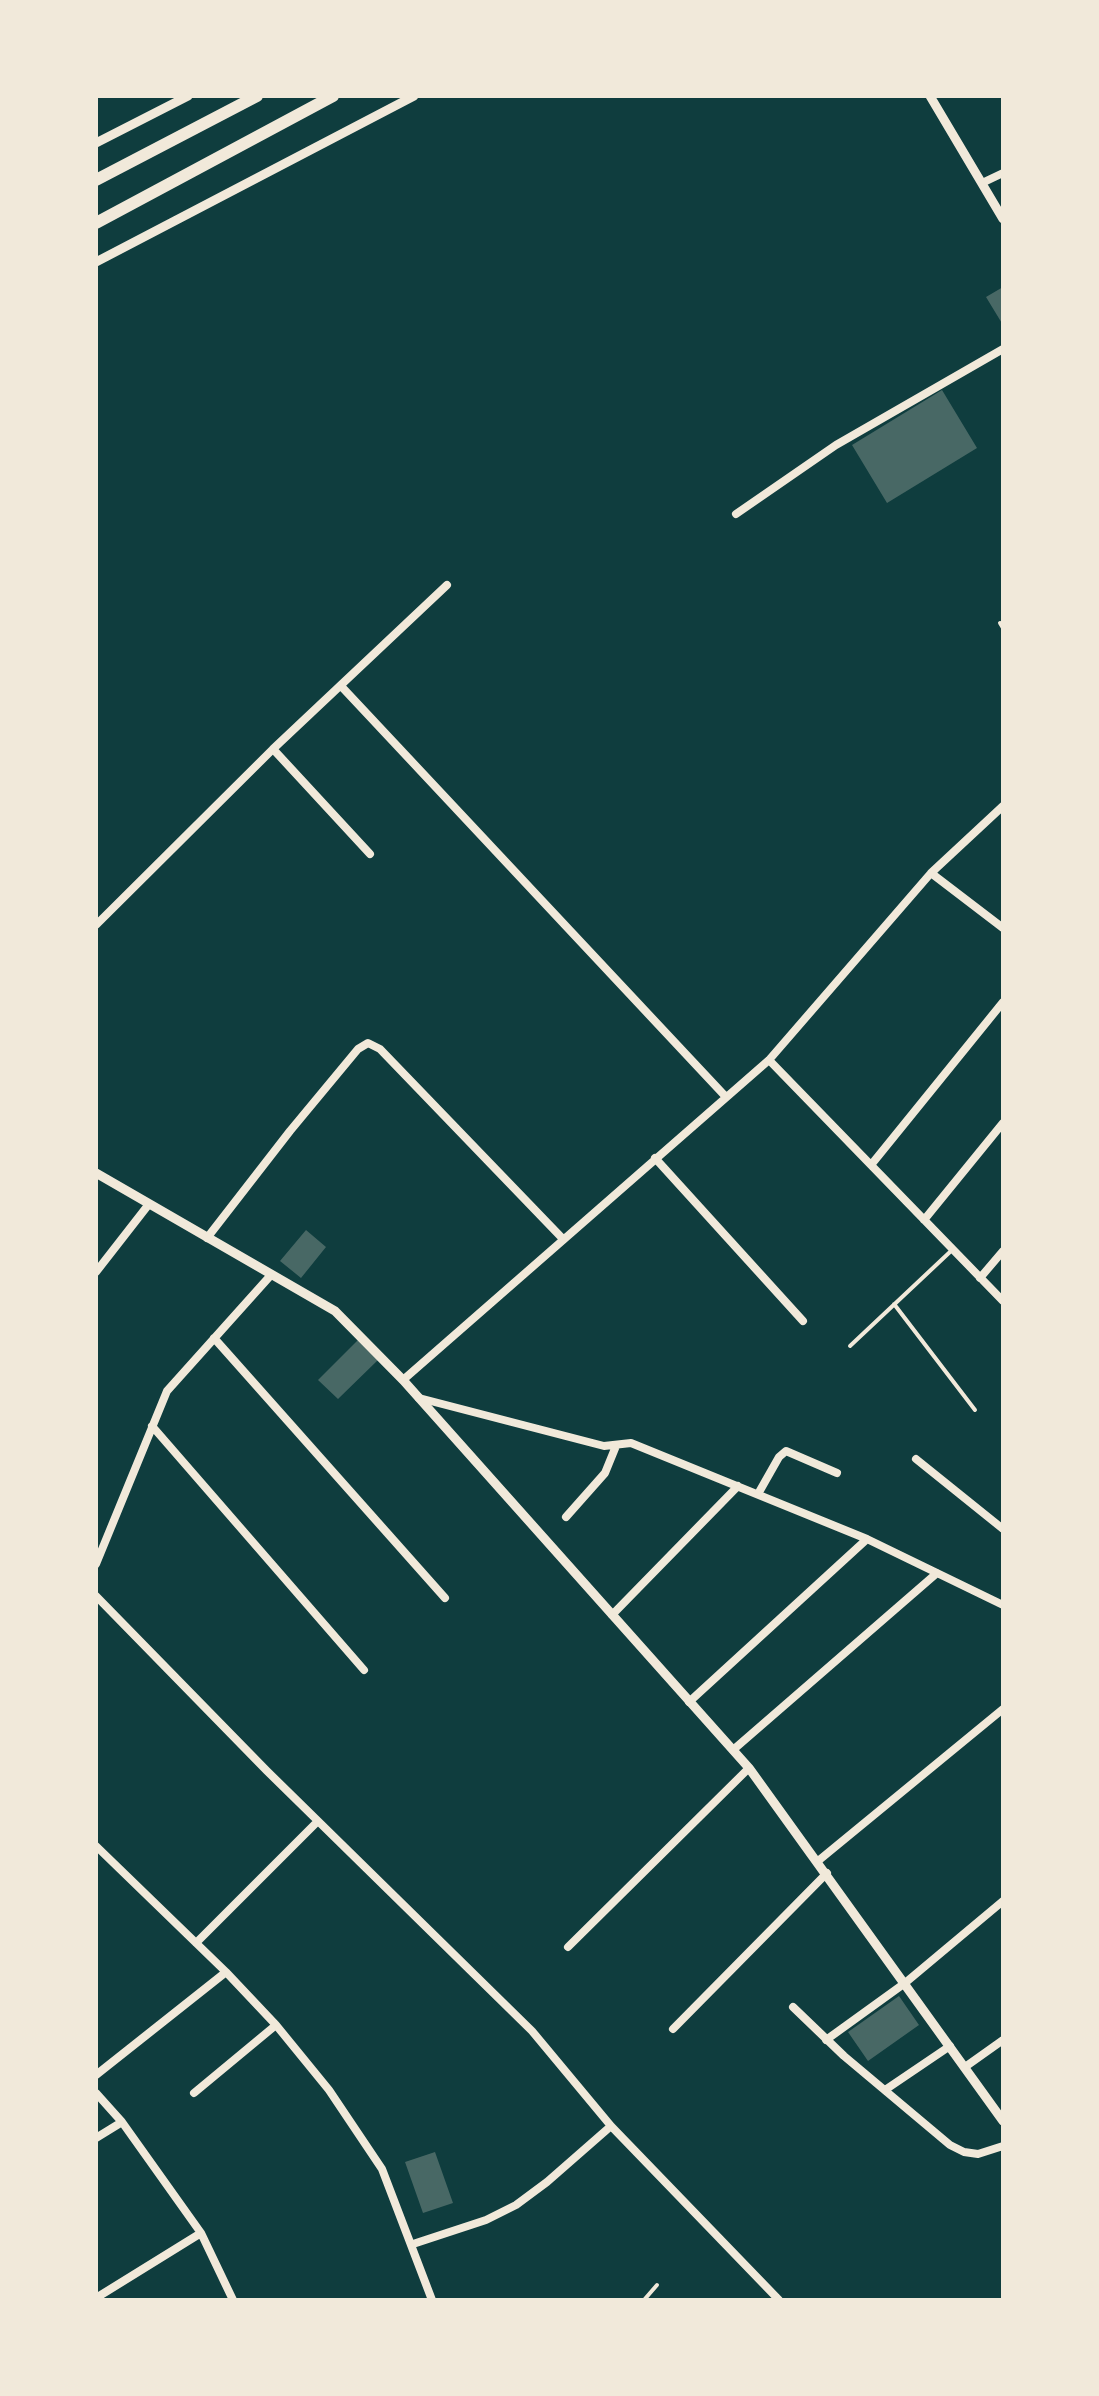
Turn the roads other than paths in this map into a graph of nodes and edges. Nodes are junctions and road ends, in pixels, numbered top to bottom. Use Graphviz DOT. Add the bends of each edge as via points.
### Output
graph roads {
  1 [pos="188,96"];
  2 [pos="257,96"];
  3 [pos="333,96"];
  4 [pos="414,96"];
  5 [pos="930,96"];
  6 [pos="96,143"];
  7 [pos="1003,173"];
  8 [pos="96,180"];
  9 [pos="982,183"];
  10 [pos="1003,219"];
  11 [pos="96,223"];
  12 [pos="96,262"];
  13 [pos="1003,349"];
  14 [pos="736,514"];
  15 [pos="447,585"];
  16 [pos="341,686"];
  17 [pos="273,749"];
  18 [pos="1001,812"];
  19 [pos="370,854"];
  20 [pos="931,873"];
  21 [pos="96,925"];
  22 [pos="1003,928"];
  23 [pos="1003,1002"];
  24 [pos="769,1060"];
  25 [pos="726,1097"];
  26 [pos="1003,1123"];
  27 [pos="655,1158"];
  28 [pos="871,1165"];
  29 [pos="96,1173"];
  30 [pos="149,1204"];
  31 [pos="924,1220"];
  32 [pos="207,1238"];
  33 [pos="563,1239"];
  34 [pos="953,1249"];
  35 [pos="1003,1251"];
  36 [pos="96,1272"];
  37 [pos="271,1275"];
  38 [pos="980,1278"];
  39 [pos="1003,1301"];
  40 [pos="894,1304"];
  41 [pos="803,1321"];
  42 [pos="214,1338"];
  43 [pos="850,1346"];
  44 [pos="403,1380"];
  45 [pos="419,1398"];
  46 [pos="975,1410"];
  47 [pos="152,1426"];
  48 [pos="616,1446"];
  49 [pos="916,1459"];
  50 [pos="837,1473"];
  51 [pos="738,1486"];
  52 [pos="758,1494"];
  53 [pos="566,1517"];
  54 [pos="1003,1529"];
  55 [pos="867,1539"];
  56 [pos="96,1564"];
  57 [pos="937,1573"];
  58 [pos="96,1596"];
  59 [pos="445,1598"];
  60 [pos="1003,1605"];
  61 [pos="612,1615"];
  62 [pos="364,1670"];
  63 [pos="689,1702"];
  64 [pos="1003,1709"];
  65 [pos="733,1750"];
  66 [pos="749,1768"];
  67 [pos="318,1821"];
  68 [pos="96,1846"];
  69 [pos="818,1861"];
  70 [pos="827,1873"];
  71 [pos="1003,1901"];
  72 [pos="196,1943"];
  73 [pos="568,1947"];
  74 [pos="226,1972"];
  75 [pos="905,1983"];
  76 [pos="793,2007"];
  77 [pos="276,2025"];
  78 [pos="673,2029"];
  79 [pos="826,2040"];
  80 [pos="1003,2040"];
  81 [pos="950,2046"];
  82 [pos="965,2067"];
  83 [pos="96,2075"];
  84 [pos="885,2090"];
  85 [pos="96,2093"];
  86 [pos="194,2093"];
  87 [pos="1003,2121"];
  88 [pos="122,2122"];
  89 [pos="611,2126"];
  90 [pos="96,2138"];
  91 [pos="1003,2146"];
  92 [pos="201,2233"];
  93 [pos="413,2244"];
  94 [pos="657,2285"];
  95 [pos="96,2298"];
  96 [pos="233,2300"];
  97 [pos="432,2300"];
  98 [pos="644,2300"];
  99 [pos="779,2300"];
  1 -- 6 [label="street"];
  2 -- 8 [label="highway"];
  3 -- 11 [label="highway"];
  4 -- 12 [label="street"];
  5 -- 9 [label="street"];
  7 -- 9 [label="street"];
  9 -- 10 [label="street"];
  13 -- 14 [label="street" via="836,445"];
  15 -- 16 [label="street"];
  16 -- 17 [label="street"];
  16 -- 25 [label="street"];
  17 -- 19 [label="street"];
  17 -- 21 [label="street"];
  18 -- 20 [label="street"];
  20 -- 22 [label="street"];
  20 -- 24 [label="street"];
  23 -- 28 [label="street"];
  24 -- 25 [label="street"];
  24 -- 28 [label="street"];
  25 -- 27 [label="street"];
  26 -- 31 [label="street"];
  27 -- 33 [label="street"];
  27 -- 41 [label="street"];
  28 -- 31 [label="street"];
  29 -- 30 [label="street"];
  30 -- 32 [label="street"];
  30 -- 36 [label="street"];
  31 -- 34 [label="street"];
  32 -- 33 [label="street" via="299,1119 368,1043 380,1049"];
  32 -- 37 [label="street"];
  33 -- 44 [label="street"];
  34 -- 38 [label="street"];
  34 -- 40 [label="lane"];
  35 -- 38 [label="street"];
  37 -- 42 [label="street"];
  37 -- 44 [label="street" via="335,1311"];
  38 -- 39 [label="street"];
  40 -- 43 [label="lane"];
  40 -- 46 [label="lane"];
  42 -- 47 [label="street" via="167,1391"];
  42 -- 59 [label="street"];
  44 -- 45 [label="street"];
  45 -- 48 [label="street"];
  45 -- 61 [label="street"];
  47 -- 56 [label="street"];
  47 -- 62 [label="street"];
  48 -- 51 [label="street" via="631,1443"];
  48 -- 53 [label="street" via="605,1473"];
  49 -- 54 [label="street"];
  50 -- 52 [label="street" via="786,1451"];
  51 -- 52 [label="street"];
  51 -- 61 [label="street"];
  52 -- 55 [label="street"];
  55 -- 57 [label="street"];
  55 -- 63 [label="street"];
  57 -- 60 [label="street"];
  57 -- 65 [label="street"];
  58 -- 67 [label="street"];
  61 -- 63 [label="street"];
  63 -- 65 [label="street"];
  64 -- 69 [label="street"];
  65 -- 66 [label="street"];
  66 -- 69 [label="street"];
  66 -- 73 [label="street"];
  67 -- 72 [label="street"];
  67 -- 89 [label="street" via="532,2031"];
  68 -- 72 [label="street"];
  69 -- 70 [label="street"];
  70 -- 75 [label="street"];
  70 -- 78 [label="street"];
  71 -- 75 [label="street"];
  72 -- 74 [label="street"];
  74 -- 77 [label="street"];
  74 -- 83 [label="street"];
  75 -- 79 [label="street"];
  75 -- 81 [label="street"];
  76 -- 79 [label="street"];
  77 -- 86 [label="street"];
  77 -- 93 [label="street" via="329,2090 382,2169"];
  79 -- 84 [label="street"];
  80 -- 82 [label="street"];
  81 -- 82 [label="street"];
  81 -- 84 [label="street"];
  82 -- 87 [label="street"];
  84 -- 91 [label="street" via="964,2152 978,2154"];
  85 -- 88 [label="street"];
  88 -- 90 [label="street"];
  88 -- 92 [label="street"];
  89 -- 93 [label="street" via="516,2205"];
  89 -- 99 [label="street"];
  92 -- 95 [label="street"];
  92 -- 96 [label="street"];
  93 -- 97 [label="street"];
  94 -- 98 [label="lane"];
}
